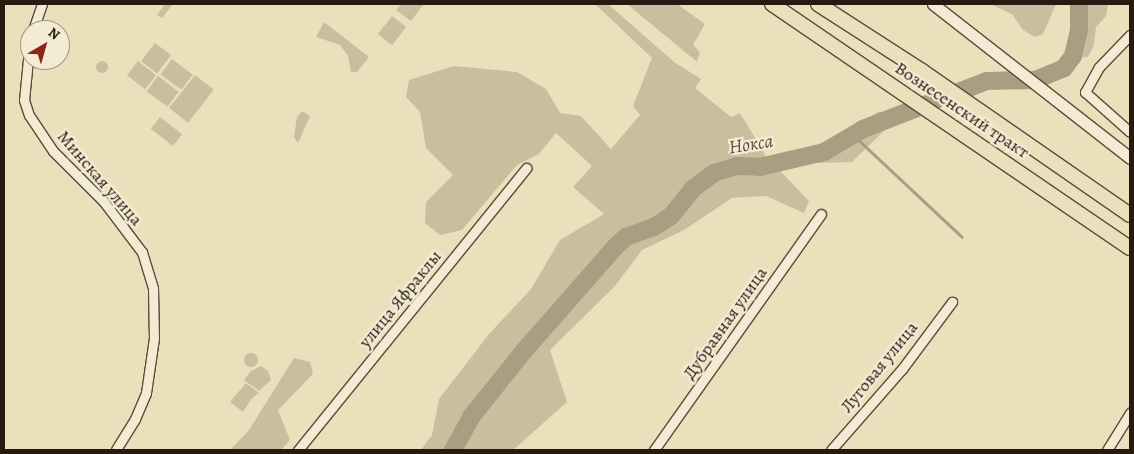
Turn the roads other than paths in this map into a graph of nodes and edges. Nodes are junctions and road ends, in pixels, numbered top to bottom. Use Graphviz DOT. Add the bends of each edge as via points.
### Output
graph roads {
  1 [pos="42,4"];
  2 [pos="772,4"];
  3 [pos="818,4"];
  4 [pos="933,4"];
  5 [pos="36,20"];
  6 [pos="1130,35"];
  7 [pos="27,70"];
  8 [pos="1130,132"];
  9 [pos="1130,158"];
  10 [pos="526,168"];
  11 [pos="820,214"];
  12 [pos="1130,215"];
  13 [pos="1130,248"];
  14 [pos="952,302"];
  15 [pos="1130,413"];
  16 [pos="116,450"];
  17 [pos="298,450"];
  18 [pos="654,450"];
  19 [pos="831,450"];
  20 [pos="1107,450"];
  1 -- 5 [label="street"];
  2 -- 13 [label="main road, Вознесенский тракт"];
  3 -- 12 [label="main road, Вознесенский тракт" via="922,71"];
  4 -- 9 [label="street"];
  6 -- 8 [label="street" via="1099,67 1085,92"];
  7 -- 16 [label="street, Минская улица" via="24,100 28,115 53,151 104,202 142,252 153,288 154,338 146,393"];
  10 -- 17 [label="street, улица Яфраклы"];
  11 -- 18 [label="street, Дубравная улица"];
  14 -- 19 [label="street, Луговая улица" via="902,369"];
  15 -- 20 [label="street"];
}
